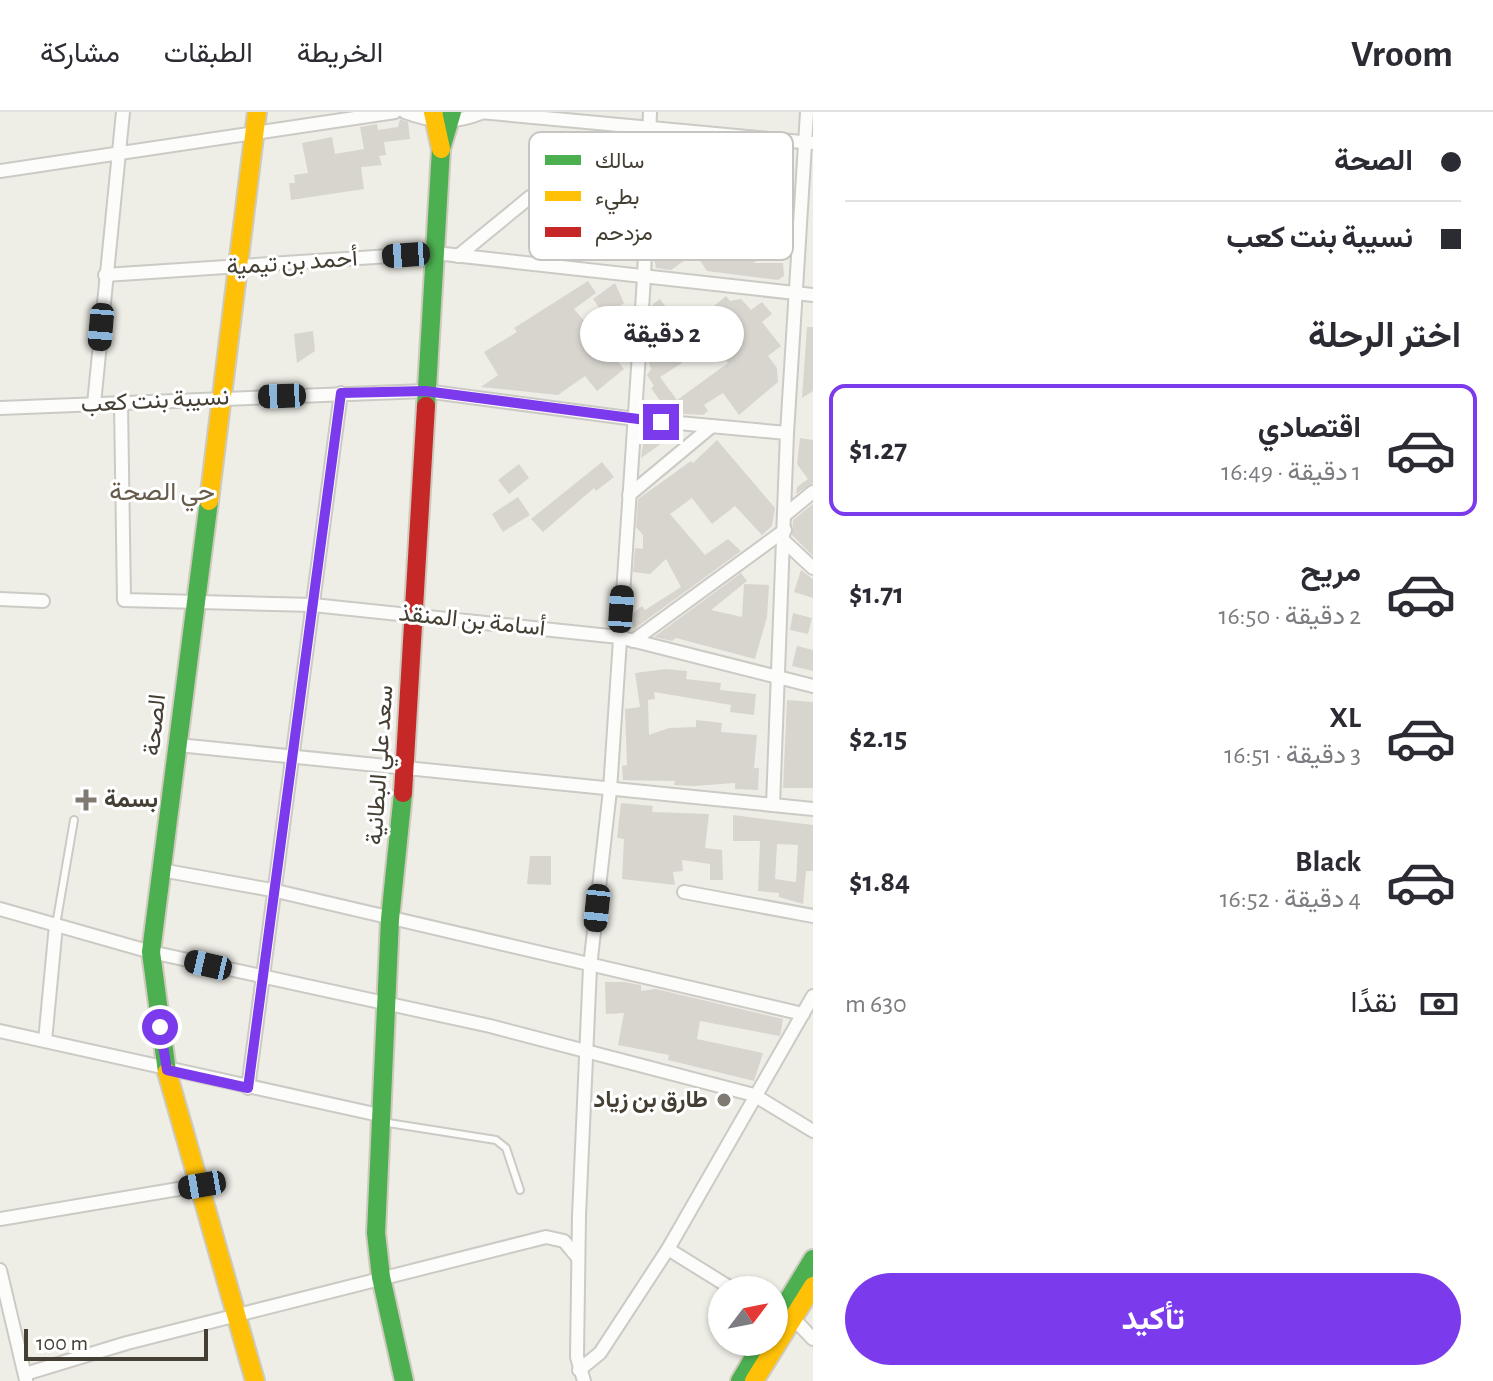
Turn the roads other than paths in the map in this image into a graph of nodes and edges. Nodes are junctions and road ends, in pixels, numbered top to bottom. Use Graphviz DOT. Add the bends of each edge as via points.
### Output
graph roads {
  1 [pos="123,112"];
  2 [pos="257,112"];
  3 [pos="395,112"];
  4 [pos="405,112"];
  5 [pos="481,112"];
  6 [pos="650,112"];
  7 [pos="807,112"];
  8 [pos="432,116"];
  9 [pos="452,116"];
  10 [pos="649,129"];
  11 [pos="649,132"];
  12 [pos="686,132"];
  13 [pos="254,133"];
  14 [pos="808,142"];
  15 [pos="441,149"];
  16 [pos="120,152"];
  17 [pos="0,171"];
  18 [pos="529,198"];
  19 [pos="435,253"];
  20 [pos="458,256"];
  21 [pos="645,260"];
  22 [pos="238,267"];
  23 [pos="105,275"];
  24 [pos="644,278"];
  25 [pos="796,292"];
  26 [pos="813,295"];
  27 [pos="425,391"];
  28 [pos="341,393"];
  29 [pos="224,398"];
  30 [pos="121,403"];
  31 [pos="94,404"];
  32 [pos="0,408"];
  33 [pos="635,419"];
  34 [pos="712,426"];
  35 [pos="787,433"];
  36 [pos="813,492"];
  37 [pos="629,495"];
  38 [pos="786,514"];
  39 [pos="785,536"];
  40 [pos="812,564"];
  41 [pos="0,599"];
  42 [pos="194,600"];
  43 [pos="43,601"];
  44 [pos="313,605"];
  45 [pos="412,613"];
  46 [pos="619,637"];
  47 [pos="633,641"];
  48 [pos="777,676"];
  49 [pos="813,686"];
  50 [pos="178,745"];
  51 [pos="291,754"];
  52 [pos="406,767"];
  53 [pos="610,790"];
  54 [pos="773,805"];
  55 [pos="813,809"];
  56 [pos="74,820"];
  57 [pos="161,870"];
  58 [pos="272,890"];
  59 [pos="684,892"];
  60 [pos="0,909"];
  61 [pos="813,916"];
  62 [pos="390,919"];
  63 [pos="56,925"];
  64 [pos="151,952"];
  65 [pos="590,967"];
  66 [pos="264,977"];
  67 [pos="810,1004"];
  68 [pos="386,1005"];
  69 [pos="0,1031"];
  70 [pos="45,1041"];
  71 [pos="588,1050"];
  72 [pos="167,1070"];
  73 [pos="248,1088"];
  74 [pos="754,1095"];
  75 [pos="378,1118"];
  76 [pos="813,1131"];
  77 [pos="202,1185"];
  78 [pos="520,1190"];
  79 [pos="0,1219"];
  80 [pos="668,1249"];
  81 [pos="813,1259"];
  82 [pos="578,1260"];
  83 [pos="1,1276"];
  84 [pos="711,1276"];
  85 [pos="381,1277"];
  86 [pos="813,1286"];
  87 [pos="788,1304"];
  88 [pos="788,1310"];
  89 [pos="235,1316"];
  90 [pos="788,1323"];
  91 [pos="813,1339"];
  92 [pos="755,1356"];
  93 [pos="764,1356"];
  94 [pos="582,1376"];
  95 [pos="26,1377"];
  96 [pos="255,1381"];
  97 [pos="404,1381"];
  98 [pos="740,1381"];
  99 [pos="754,1381"];
  1 -- 16 [label="street"];
  2 -- 13 [label="main road, الصحة"];
  3 -- 13 [label="street"];
  4 -- 8 [label="street"];
  5 -- 9 [label="street" via="463,121"];
  5 -- 10 [label="street"];
  6 -- 10 [label="street"];
  7 -- 14 [label="street"];
  8 -- 9 [label="street"];
  8 -- 15 [label="main road, سعد علي البطانية"];
  9 -- 15 [label="main road, سعد علي البطانية"];
  10 -- 11 [label="street"];
  10 -- 12 [label="street"];
  13 -- 16 [label="street"];
  13 -- 22 [label="main road, الصحة"];
  14 -- 25 [label="street"];
  15 -- 19 [label="main road, سعد علي البطانية"];
  16 -- 17 [label="street"];
  16 -- 23 [label="street"];
  18 -- 20 [label="street"];
  19 -- 20 [label="street, أحمد بن تيمية"];
  19 -- 22 [label="street, أحمد بن تيمية"];
  19 -- 27 [label="main road, سعد علي البطانية"];
  20 -- 24 [label="street, أحمد بن تيمية"];
  21 -- 24 [label="street"];
  22 -- 23 [label="street, أحمد بن تيمية"];
  22 -- 29 [label="main road, الصحة"];
  23 -- 31 [label="street"];
  24 -- 25 [label="street, أحمد بن تيمية"];
  24 -- 33 [label="street"];
  25 -- 26 [label="street, أحمد بن تيمية"];
  25 -- 35 [label="street"];
  27 -- 28 [label="street, نسيبة بنت كعب"];
  27 -- 33 [label="street, نسيبة بنت كعب"];
  27 -- 45 [label="main road, سعد علي البطانية"];
  28 -- 29 [label="street, نسيبة بنت كعب"];
  28 -- 44 [label="street"];
  29 -- 30 [label="street, نسيبة بنت كعب"];
  29 -- 42 [label="main road, الصحة"];
  30 -- 31 [label="street, نسيبة بنت كعب"];
  30 -- 42 [label="street, أسامة بن المنقذ" via="124,600"];
  31 -- 32 [label="street, نسيبة بنت كعب"];
  33 -- 34 [label="street, نسيبة بنت كعب"];
  33 -- 37 [label="street"];
  34 -- 35 [label="street, نسيبة بنت كعب"];
  34 -- 37 [label="street"];
  35 -- 38 [label="street"];
  36 -- 38 [label="street"];
  37 -- 46 [label="street"];
  38 -- 39 [label="street"];
  39 -- 40 [label="street"];
  39 -- 47 [label="street"];
  39 -- 48 [label="street"];
  41 -- 43 [label="street"];
  42 -- 44 [label="street, أسامة بن المنقذ"];
  42 -- 50 [label="main road, الصحة"];
  44 -- 45 [label="street, أسامة بن المنقذ"];
  44 -- 51 [label="street"];
  45 -- 46 [label="street, أسامة بن المنقذ"];
  45 -- 52 [label="main road, سعد علي البطانية"];
  46 -- 47 [label="street, أسامة بن المنقذ"];
  46 -- 53 [label="street"];
  47 -- 48 [label="street, أسامة بن المنقذ"];
  48 -- 49 [label="street, أسامة بن المنقذ"];
  48 -- 54 [label="street"];
  50 -- 51 [label="street"];
  50 -- 57 [label="main road, الصحة"];
  51 -- 52 [label="street"];
  51 -- 58 [label="street"];
  52 -- 53 [label="street"];
  52 -- 62 [label="main road, سعد علي البطانية"];
  53 -- 54 [label="street"];
  53 -- 65 [label="street"];
  54 -- 55 [label="street"];
  56 -- 63 [label="lane"];
  57 -- 58 [label="street"];
  57 -- 64 [label="main road, الصحة"];
  58 -- 62 [label="street"];
  58 -- 66 [label="street"];
  59 -- 61 [label="street"];
  60 -- 63 [label="street"];
  62 -- 65 [label="street"];
  62 -- 68 [label="main road, سعد علي البطانية"];
  63 -- 64 [label="street"];
  63 -- 70 [label="street"];
  64 -- 66 [label="street"];
  64 -- 72 [label="main road, الصحة"];
  65 -- 67 [label="street"];
  65 -- 71 [label="street"];
  66 -- 68 [label="street"];
  66 -- 73 [label="street"];
  67 -- 74 [label="street"];
  68 -- 71 [label="street"];
  68 -- 75 [label="main road, سعد علي البطانية"];
  69 -- 70 [label="street"];
  70 -- 72 [label="street"];
  71 -- 74 [label="street"];
  71 -- 82 [label="street"];
  72 -- 73 [label="street"];
  72 -- 77 [label="main road, الصحة"];
  73 -- 75 [label="street"];
  74 -- 76 [label="street"];
  74 -- 80 [label="street"];
  75 -- 78 [label="lane" via="496,1140 506,1148"];
  75 -- 85 [label="main road, سعد علي البطانية" via="376,1233"];
  77 -- 79 [label="street"];
  77 -- 89 [label="main road, الصحة"];
  80 -- 84 [label="street"];
  80 -- 94 [label="street"];
  81 -- 87 [label="main road"];
  82 -- 85 [label="street" via="564,1241 546,1237"];
  82 -- 94 [label="street"];
  83 -- 95 [label="street"];
  85 -- 89 [label="street"];
  85 -- 97 [label="main road, سعد علي البطانية"];
  86 -- 88 [label="main road"];
  89 -- 95 [label="street" via="127,1343"];
  89 -- 96 [label="main road, الصحة"];
  90 -- 91 [label="street"];
  92 -- 98 [label="main road"];
  93 -- 99 [label="main road"];
}
